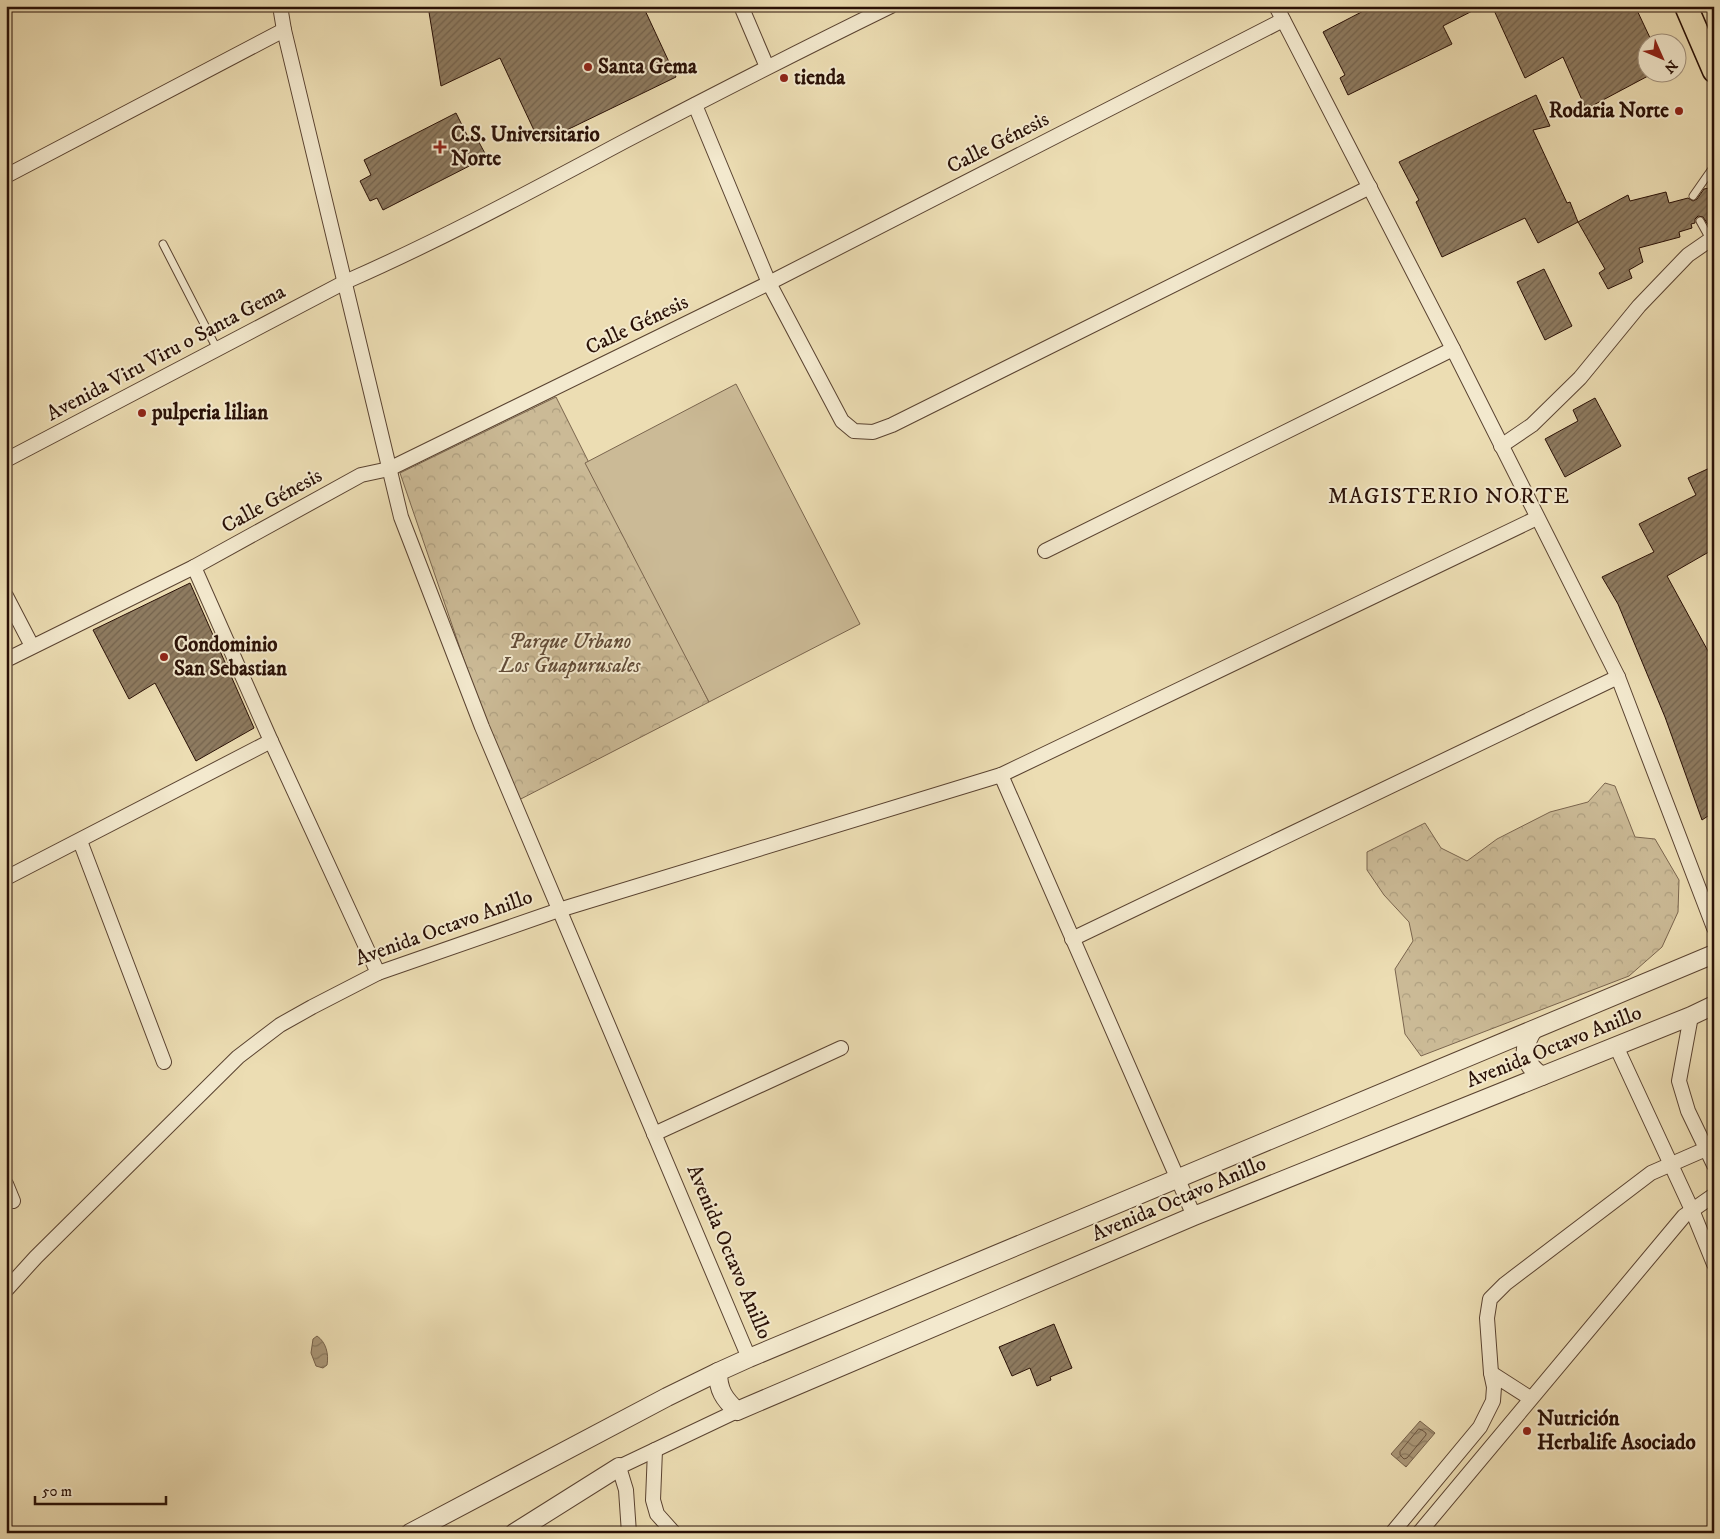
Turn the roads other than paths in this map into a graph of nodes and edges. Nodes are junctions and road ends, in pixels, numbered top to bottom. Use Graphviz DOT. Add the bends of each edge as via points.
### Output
graph roads {
  1 [pos="280,6"];
  2 [pos="741,6"];
  3 [pos="891,6"];
  4 [pos="1276,6"];
  5 [pos="1686,6"];
  6 [pos="1283,20"];
  7 [pos="284,30"];
  8 [pos="767,67"];
  9 [pos="1714,71"];
  10 [pos="695,105"];
  11 [pos="1714,166"];
  12 [pos="6,176"];
  13 [pos="1370,187"];
  14 [pos="1692,196"];
  15 [pos="1700,222"];
  16 [pos="1712,238"];
  17 [pos="163,244"];
  18 [pos="345,282"];
  19 [pos="769,283"];
  20 [pos="218,349"];
  21 [pos="1453,349"];
  22 [pos="1501,446"];
  23 [pos="6,460"];
  24 [pos="389,469"];
  25 [pos="1537,518"];
  26 [pos="1045,552"];
  27 [pos="194,568"];
  28 [pos="6,596"];
  29 [pos="32,646"];
  30 [pos="6,660"];
  31 [pos="1618,677"];
  32 [pos="271,740"];
  33 [pos="1001,775"];
  34 [pos="80,841"];
  35 [pos="6,878"];
  36 [pos="559,910"];
  37 [pos="1714,928"];
  38 [pos="1072,939"];
  39 [pos="1714,954"];
  40 [pos="378,973"];
  41 [pos="1714,1005"];
  42 [pos="1691,1016"];
  43 [pos="1533,1030"];
  44 [pos="1616,1046"];
  45 [pos="841,1048"];
  46 [pos="164,1062"];
  47 [pos="1542,1076"];
  48 [pos="654,1134"];
  49 [pos="1706,1149"];
  50 [pos="1670,1165"];
  51 [pos="1714,1165"];
  52 [pos="1179,1178"];
  53 [pos="6,1184"];
  54 [pos="1714,1195"];
  55 [pos="13,1201"];
  56 [pos="1692,1210"];
  57 [pos="1194,1216"];
  58 [pos="1714,1264"];
  59 [pos="6,1290"];
  60 [pos="749,1358"];
  61 [pos="718,1372"];
  62 [pos="1492,1373"];
  63 [pos="1530,1398"];
  64 [pos="737,1411"];
  65 [pos="655,1450"];
  66 [pos="619,1468"];
  67 [pos="410,1533"];
  68 [pos="514,1533"];
  69 [pos="629,1533"];
  70 [pos="674,1533"];
  71 [pos="1392,1533"];
  72 [pos="1419,1533"];
  1 -- 7 [label="street"];
  2 -- 8 [label="street"];
  3 -- 8 [label="street, Avenida Viru Viru o Santa Gema"];
  4 -- 6 [label="street"];
  5 -- 9 [label="highway"];
  6 -- 13 [label="street"];
  6 -- 19 [label="street, Calle Génesis"];
  7 -- 12 [label="street"];
  7 -- 18 [label="street"];
  8 -- 10 [label="street, Avenida Viru Viru o Santa Gema"];
  10 -- 18 [label="street, Avenida Viru Viru o Santa Gema" via="523,195"];
  10 -- 19 [label="street"];
  11 -- 14 [label="lane"];
  13 -- 19 [label="street" via="874,432 854,431 842,421"];
  13 -- 21 [label="street"];
  15 -- 16 [label="lane"];
  16 -- 22 [label="street" via="1688,255 1639,306 1580,378 1532,425"];
  17 -- 20 [label="lane"];
  18 -- 20 [label="street, Avenida Viru Viru o Santa Gema"];
  18 -- 24 [label="street"];
  19 -- 24 [label="street, Calle Génesis"];
  20 -- 23 [label="street, Avenida Viru Viru o Santa Gema"];
  21 -- 22 [label="street"];
  21 -- 26 [label="street"];
  22 -- 25 [label="street"];
  24 -- 27 [label="street, Calle Génesis" via="361,475"];
  24 -- 36 [label="street" via="400,517 482,727"];
  25 -- 31 [label="street"];
  25 -- 33 [label="street"];
  27 -- 29 [label="street, Calle Génesis"];
  27 -- 32 [label="street"];
  28 -- 29 [label="street"];
  29 -- 30 [label="street, Calle Génesis"];
  31 -- 37 [label="street"];
  31 -- 38 [label="street"];
  32 -- 34 [label="street"];
  32 -- 40 [label="street"];
  33 -- 36 [label="street"];
  33 -- 38 [label="street"];
  34 -- 35 [label="street"];
  34 -- 46 [label="street"];
  36 -- 40 [label="street, Avenida Octavo Anillo"];
  36 -- 48 [label="street, Avenida Octavo Anillo"];
  38 -- 52 [label="street"];
  39 -- 43 [label="street, Avenida Octavo Anillo"];
  40 -- 59 [label="street, Avenida Octavo Anillo" via="280,1025 238,1057"];
  41 -- 42 [label="street, Avenida Octavo Anillo"];
  42 -- 44 [label="street, Avenida Octavo Anillo"];
  42 -- 49 [label="street" via="1680,1081 1688,1111"];
  43 -- 47 [label="street" via="1525,1046 1525,1056 1528,1064"];
  43 -- 52 [label="street, Avenida Octavo Anillo"];
  44 -- 47 [label="street, Avenida Octavo Anillo"];
  44 -- 50 [label="street"];
  45 -- 48 [label="street"];
  47 -- 57 [label="street, Avenida Octavo Anillo"];
  48 -- 60 [label="street, Avenida Octavo Anillo"];
  49 -- 50 [label="street"];
  49 -- 51 [label="street"];
  50 -- 56 [label="street"];
  50 -- 62 [label="street" via="1651,1173 1505,1284 1490,1299 1487,1318"];
  52 -- 57 [label="street"];
  52 -- 60 [label="street, Avenida Octavo Anillo"];
  53 -- 55 [label="street"];
  54 -- 56 [label="street"];
  56 -- 58 [label="street"];
  56 -- 63 [label="street"];
  57 -- 64 [label="street, Avenida Octavo Anillo"];
  60 -- 61 [label="street, Avenida Octavo Anillo"];
  61 -- 64 [label="street" via="720,1391"];
  61 -- 67 [label="street, Avenida Octavo Anillo"];
  62 -- 63 [label="street"];
  62 -- 71 [label="street" via="1494,1401 1480,1427"];
  63 -- 72 [label="street"];
  64 -- 65 [label="street"];
  65 -- 66 [label="street"];
  65 -- 70 [label="street" via="653,1500 657,1514"];
  66 -- 68 [label="street"];
  66 -- 69 [label="street" via="626,1490"];
}
